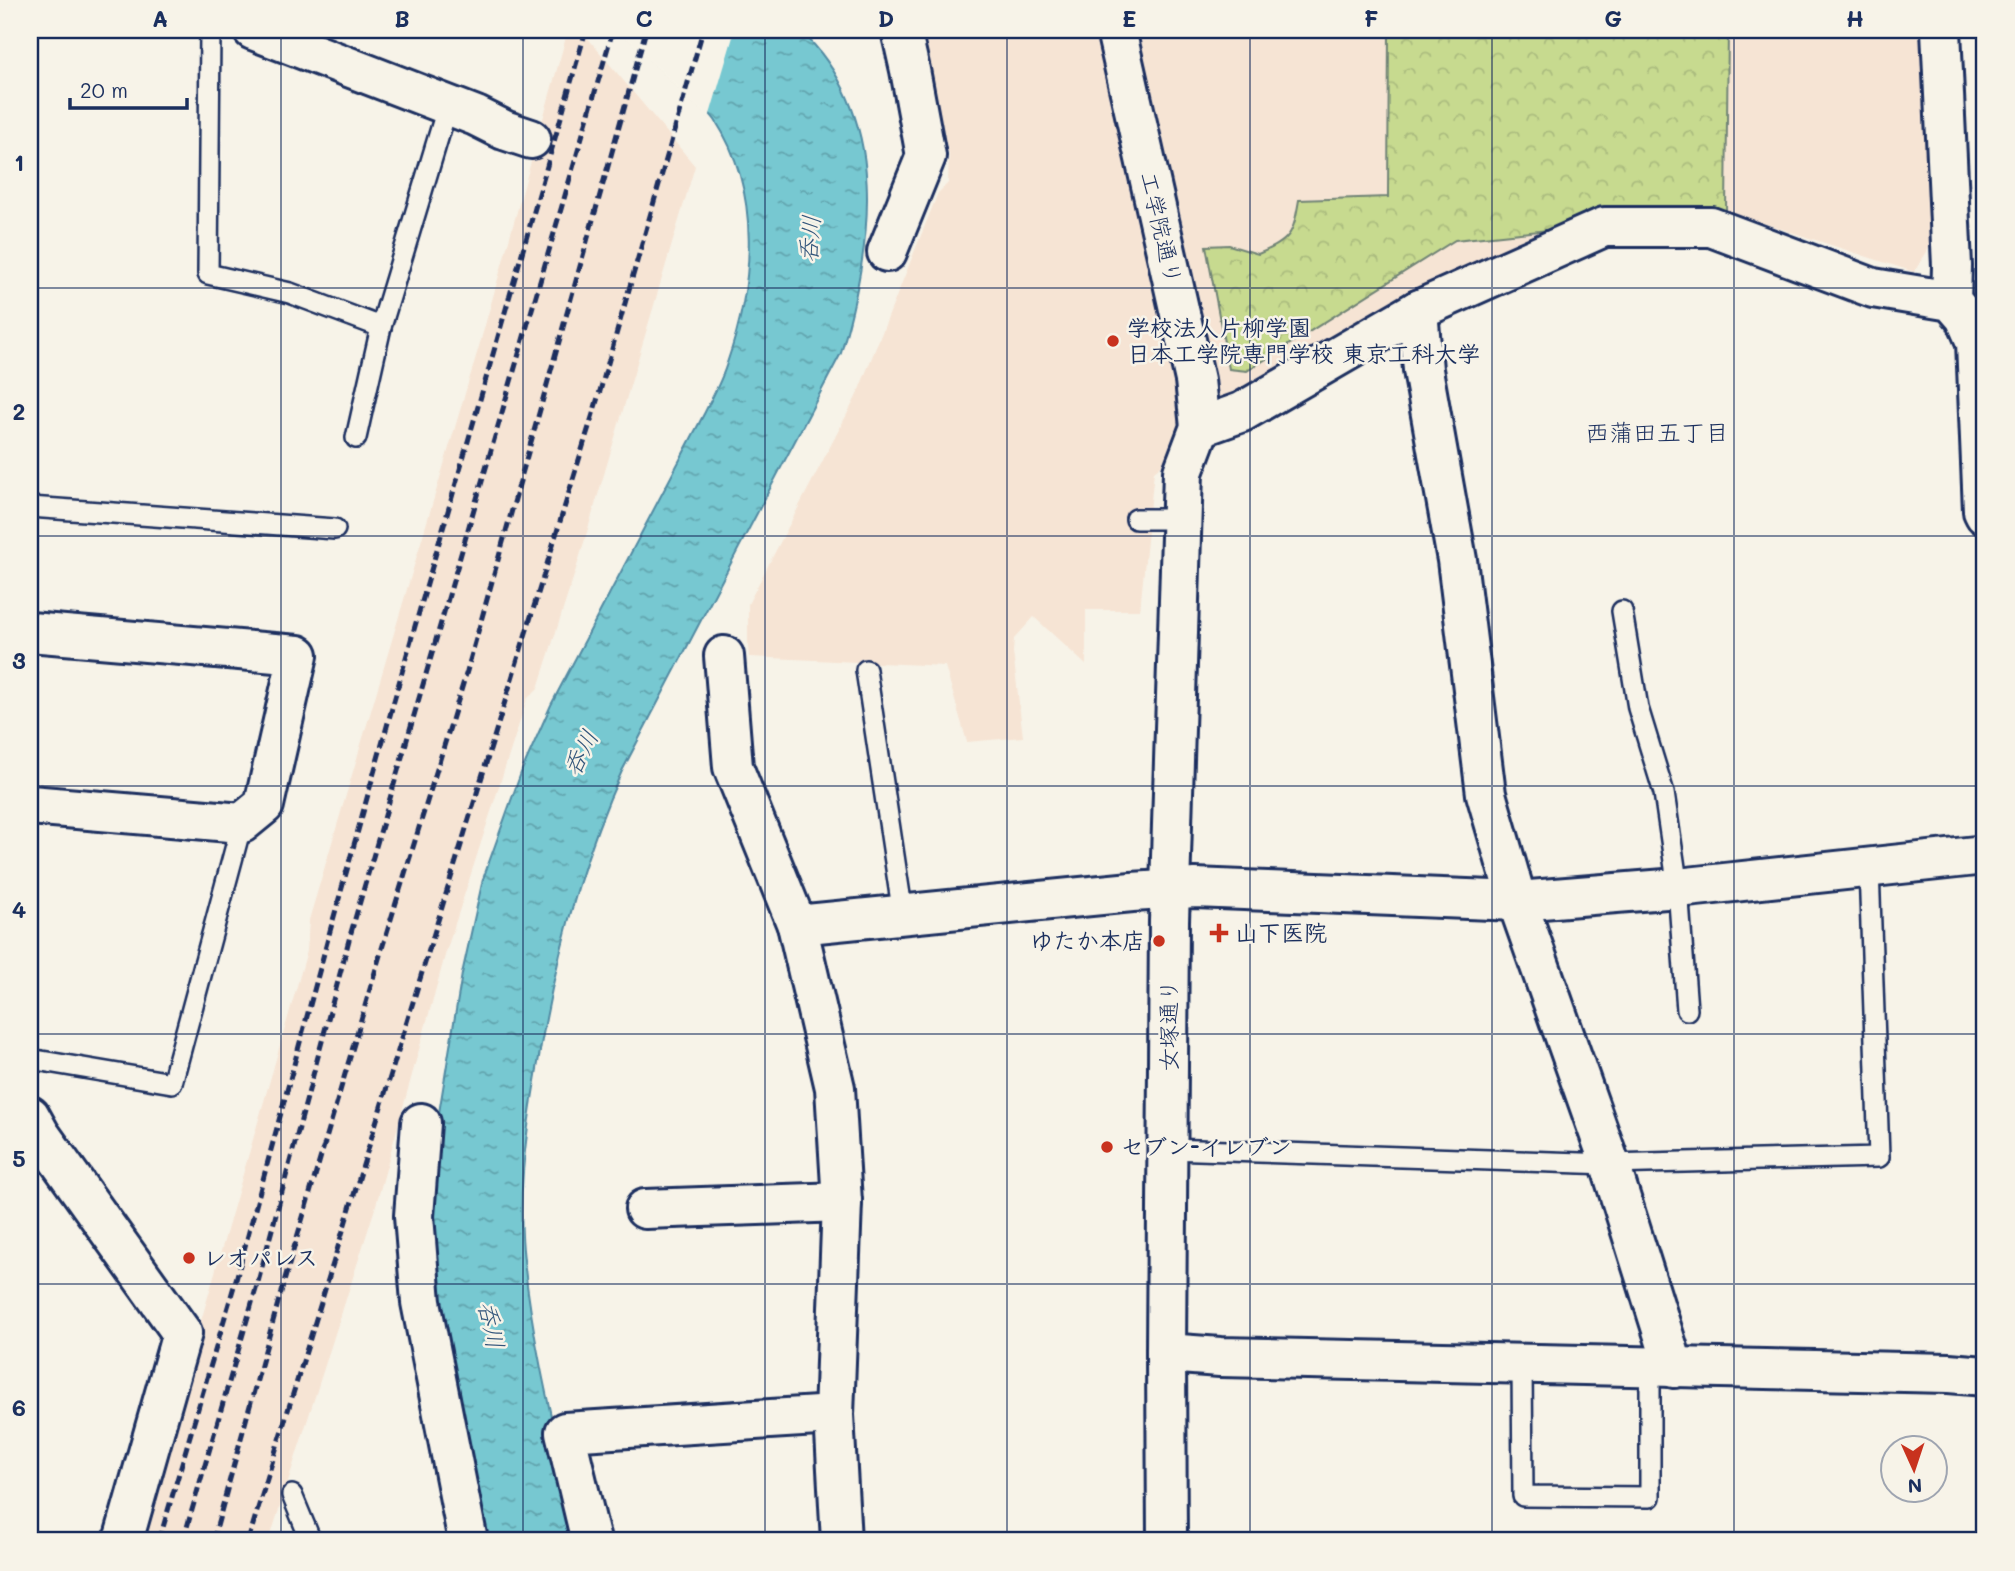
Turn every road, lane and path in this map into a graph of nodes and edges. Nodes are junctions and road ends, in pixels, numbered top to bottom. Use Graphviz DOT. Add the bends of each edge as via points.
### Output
graph roads {
  1 [pos="210,30"];
  2 [pos="253,30"];
  3 [pos="901,30"];
  4 [pos="1116,30"];
  5 [pos="1941,30"];
  6 [pos="448,105"];
  7 [pos="531,139"];
  8 [pos="887,252"];
  9 [pos="1418,310"];
  10 [pos="1967,312"];
  11 [pos="381,327"];
  12 [pos="1199,427"];
  13 [pos="356,438"];
  14 [pos="30,507"];
  15 [pos="1985,515"];
  16 [pos="1136,519"];
  17 [pos="1181,519"];
  18 [pos="335,529"];
  19 [pos="1622,611"];
  20 [pos="30,632"];
  21 [pos="724,656"];
  22 [pos="866,670"];
  23 [pos="30,805"];
  24 [pos="242,823"];
  25 [pos="1985,855"];
  26 [pos="1869,868"];
  27 [pos="1678,888"];
  28 [pos="1170,890"];
  29 [pos="1517,901"];
  30 [pos="903,915"];
  31 [pos="797,925"];
  32 [pos="1687,1010"];
  33 [pos="30,1059"];
  34 [pos="30,1116"];
  35 [pos="421,1123"];
  36 [pos="1168,1149"];
  37 [pos="1610,1164"];
  38 [pos="842,1202"];
  39 [pos="645,1209"];
  40 [pos="1166,1353"];
  41 [pos="1522,1364"];
  42 [pos="1662,1368"];
  43 [pos="1985,1376"];
  44 [pos="834,1415"];
  45 [pos="292,1495"];
  46 [pos="123,1541"];
  47 [pos="311,1541"];
  48 [pos="468,1541"];
  49 [pos="590,1541"];
  50 [pos="841,1541"];
  51 [pos="1167,1541"];
  1 -- 11 [label="lane" via="208,274 290,293"];
  2 -- 6 [label="street"];
  3 -- 8 [label="street" via="926,156"];
  4 -- 12 [label="street, 工学院通り" via="1195,380"];
  5 -- 10 [label="street" via="1952,266"];
  6 -- 7 [label="street"];
  6 -- 11 [label="lane"];
  9 -- 10 [label="street" via="1604,227 1710,227 1873,288"];
  9 -- 12 [label="street" via="1242,412"];
  9 -- 29 [label="street" via="1423,370 1457,560 1486,794"];
  10 -- 15 [label="street" via="1976,342"];
  11 -- 13 [label="lane"];
  12 -- 17 [label="street, 女塚通り" via="1183,472"];
  14 -- 18 [label="lane"];
  16 -- 17 [label="lane"];
  17 -- 28 [label="street, 女塚通り"];
  19 -- 27 [label="lane" via="1638,708 1664,793"];
  20 -- 24 [label="street" via="298,655 264,804"];
  21 -- 31 [label="street" via="733,767 753,807"];
  22 -- 30 [label="lane"];
  23 -- 24 [label="street"];
  24 -- 33 [label="lane" via="172,1083"];
  25 -- 26 [label="street"];
  26 -- 27 [label="street"];
  26 -- 37 [label="lane" via="1879,1157"];
  27 -- 29 [label="street"];
  27 -- 32 [label="lane"];
  28 -- 29 [label="street"];
  28 -- 30 [label="street"];
  28 -- 36 [label="street, 女塚通り"];
  29 -- 37 [label="street"];
  30 -- 31 [label="street"];
  31 -- 38 [label="street" via="835,1088"];
  34 -- 46 [label="street" via="182,1333"];
  35 -- 48 [label="street" via="414,1216 421,1302"];
  36 -- 37 [label="lane"];
  36 -- 40 [label="street, 女塚通り"];
  37 -- 42 [label="street"];
  38 -- 39 [label="street"];
  38 -- 44 [label="street"];
  40 -- 41 [label="street"];
  40 -- 51 [label="street, 女塚通り"];
  41 -- 42 [label="street"];
  41 -- 42 [label="lane" via="1523,1496 1650,1497"];
  42 -- 43 [label="street"];
  44 -- 49 [label="street" via="565,1432"];
  44 -- 50 [label="street"];
  45 -- 47 [label="lane"];
}
